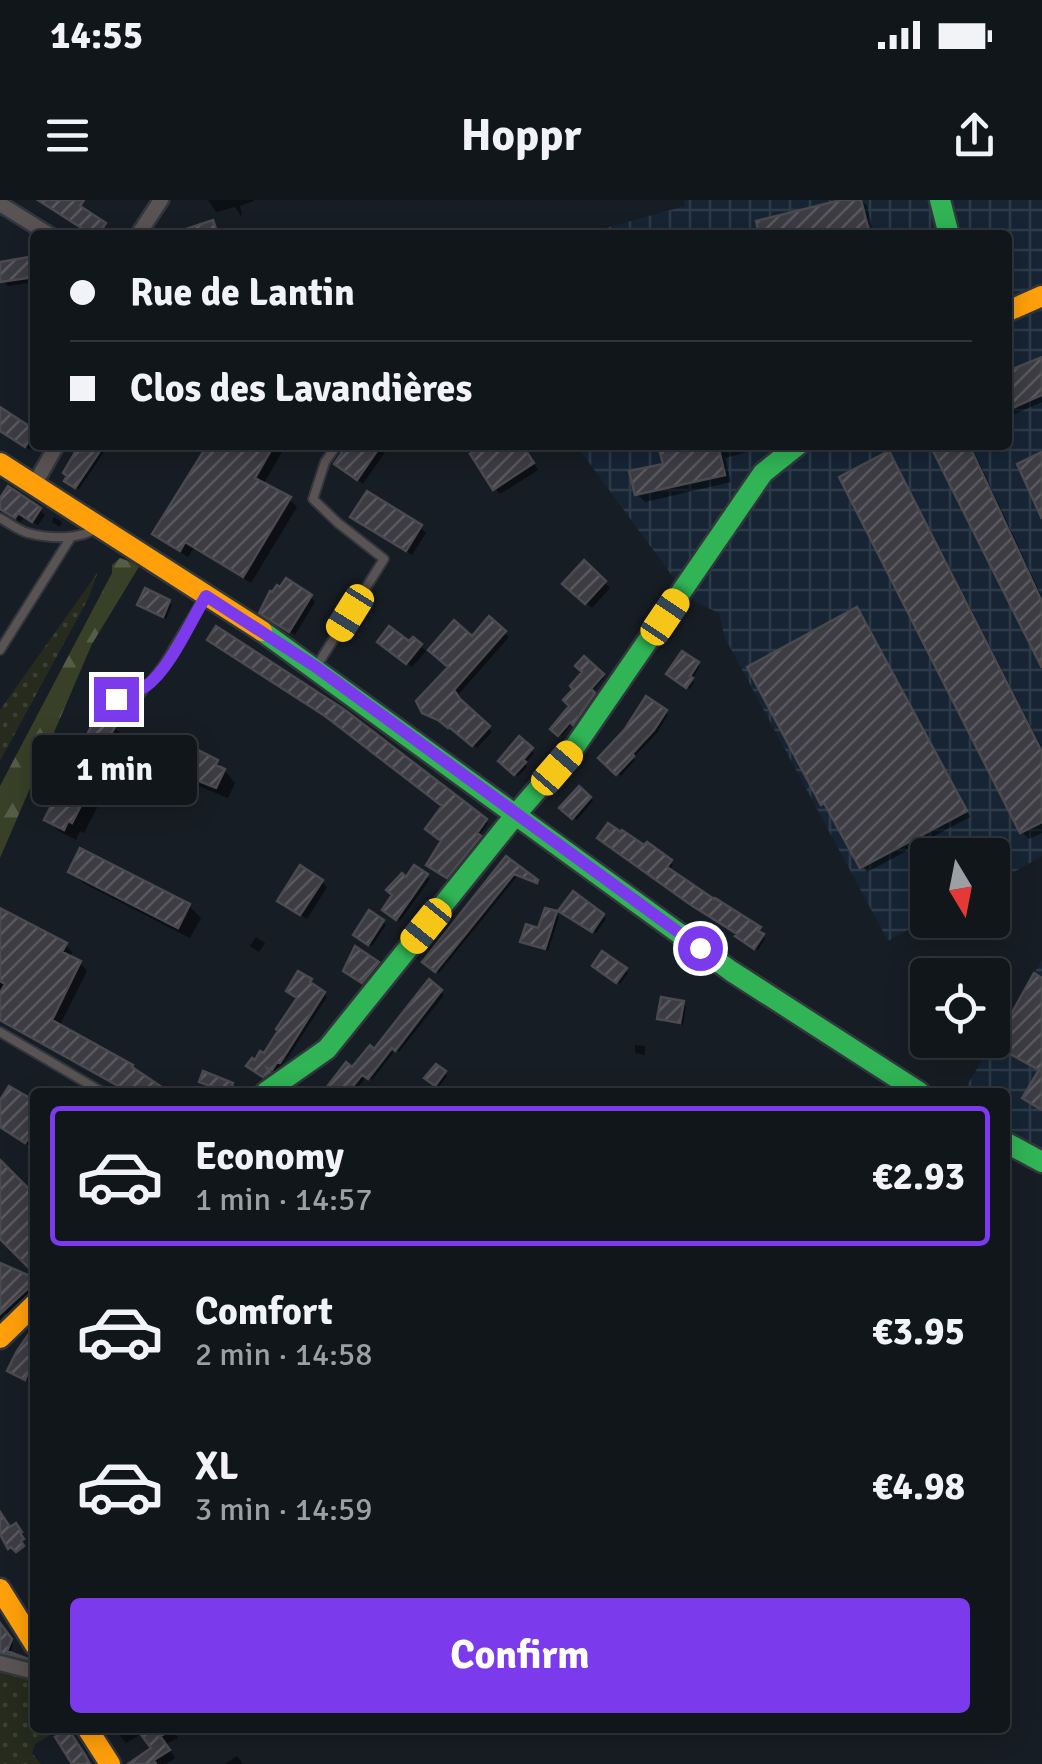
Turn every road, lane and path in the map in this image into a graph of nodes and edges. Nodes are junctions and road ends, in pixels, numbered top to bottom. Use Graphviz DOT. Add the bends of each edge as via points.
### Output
graph roads {
  1 [pos="160,200"];
  2 [pos="940,200"];
  3 [pos="0,204"];
  4 [pos="42,230"];
  5 [pos="141,230"];
  6 [pos="947,230"];
  7 [pos="1042,296"];
  8 [pos="1012,309"];
  9 [pos="53,450"];
  10 [pos="333,450"];
  11 [pos="792,450"];
  12 [pos="0,463"];
  13 [pos="34,485"];
  14 [pos="0,518"];
  15 [pos="99,526"];
  16 [pos="72,538"];
  17 [pos="206,596"];
  18 [pos="0,650"];
  19 [pos="316,667"];
  20 [pos="139,690"];
  21 [pos="104,712"];
  22 [pos="134,718"];
  23 [pos="517,813"];
  24 [pos="0,1032"];
  25 [pos="95,1088"];
  26 [pos="272,1088"];
  27 [pos="914,1088"];
  28 [pos="1010,1145"];
  29 [pos="1042,1162"];
  30 [pos="30,1309"];
  31 [pos="0,1338"];
  32 [pos="0,1589"];
  33 [pos="30,1637"];
  34 [pos="0,1663"];
  35 [pos="30,1671"];
  36 [pos="90,1733"];
  37 [pos="110,1764"];
  1 -- 5 [label="street"];
  2 -- 6 [label="street"];
  3 -- 4 [label="street"];
  7 -- 8 [label="street"];
  9 -- 13 [label="street"];
  10 -- 19 [label="lane" via="313,499 384,559"];
  11 -- 23 [label="street" via="763,473 576,745"];
  12 -- 13 [label="street"];
  13 -- 15 [label="street"];
  14 -- 16 [label="lane" via="27,533"];
  15 -- 16 [label="lane"];
  15 -- 17 [label="street"];
  16 -- 18 [label="lane"];
  17 -- 19 [label="street"];
  17 -- 20 [label="lane" via="166,664"];
  19 -- 23 [label="street"];
  20 -- 21 [label="street"];
  20 -- 22 [label="lane"];
  23 -- 26 [label="street" via="327,1049"];
  23 -- 27 [label="street" via="731,971"];
  24 -- 25 [label="lane"];
  28 -- 29 [label="street"];
  30 -- 31 [label="street"];
  32 -- 33 [label="street"];
  34 -- 35 [label="street"];
  36 -- 37 [label="street"];
}
